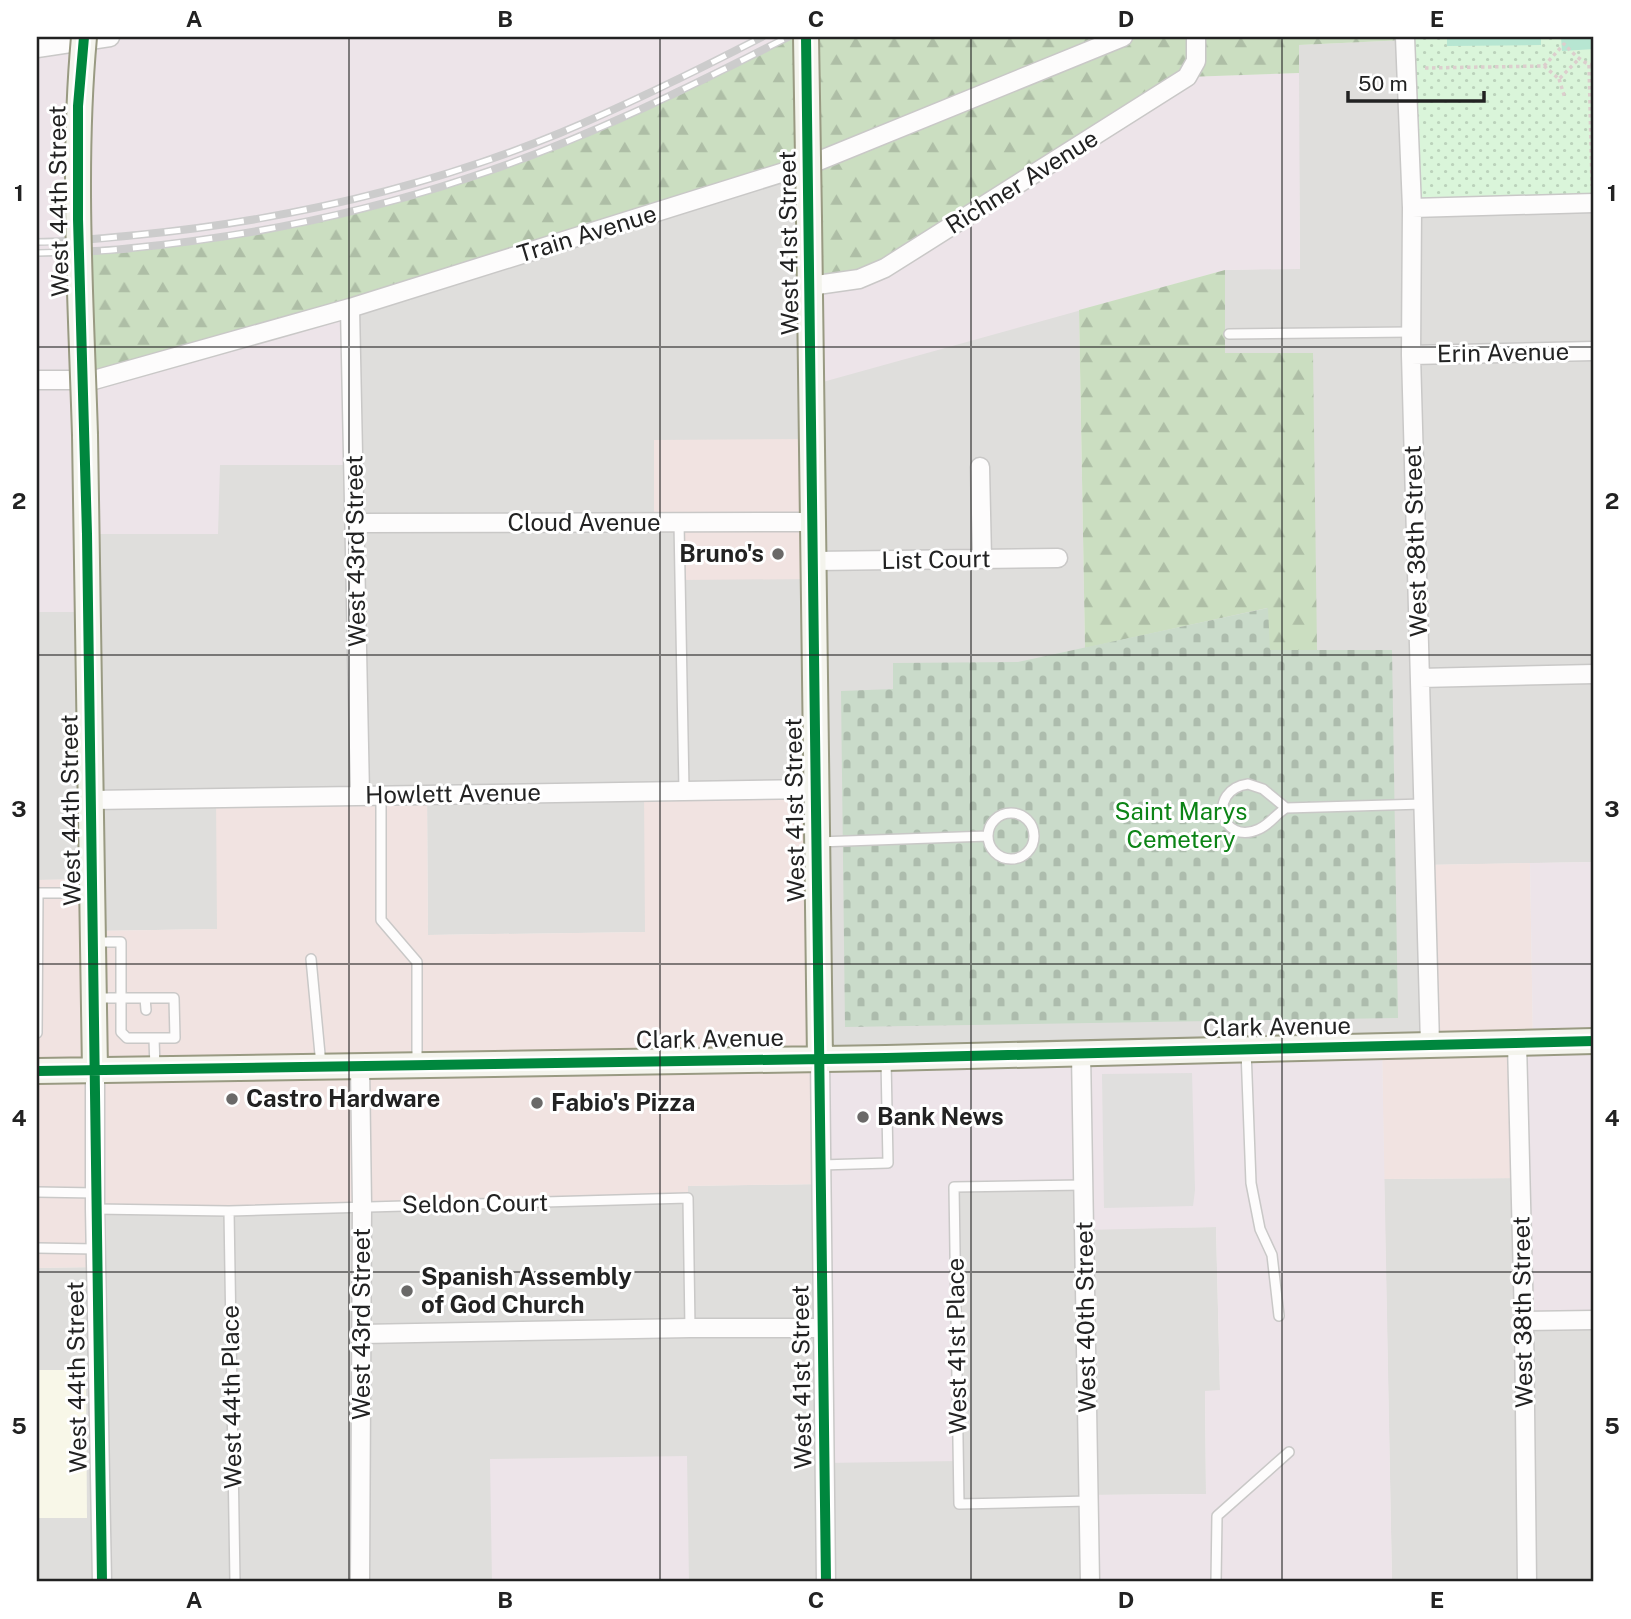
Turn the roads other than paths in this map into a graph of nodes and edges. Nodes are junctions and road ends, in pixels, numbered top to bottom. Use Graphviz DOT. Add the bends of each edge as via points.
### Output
graph roads {
  1 [pos="84,37"];
  2 [pos="110,37"];
  3 [pos="807,37"];
  4 [pos="1123,37"];
  5 [pos="1196,37"];
  6 [pos="1405,37"];
  7 [pos="37,48"];
  8 [pos="1593,195"];
  9 [pos="1412,208"];
  10 [pos="810,286"];
  11 [pos="350,308"];
  12 [pos="1411,332"];
  13 [pos="1229,334"];
  14 [pos="1594,351"];
  15 [pos="1411,355"];
  16 [pos="37,380"];
  17 [pos="980,467"];
  18 [pos="813,522"];
  19 [pos="355,523"];
  20 [pos="678,523"];
  21 [pos="1058,558"];
  22 [pos="982,559"];
  23 [pos="814,561"];
  24 [pos="1594,674"];
  25 [pos="1420,678"];
  26 [pos="815,789"];
  27 [pos="684,790"];
  28 [pos="360,795"];
  29 [pos="381,795"];
  30 [pos="92,800"];
  31 [pos="1423,804"];
  32 [pos="1286,808"];
  33 [pos="988,836"];
  34 [pos="816,842"];
  35 [pos="93,893"];
  36 [pos="93,942"];
  37 [pos="311,959"];
  38 [pos="94,998"];
  39 [pos="121,998"];
  40 [pos="145,998"];
  41 [pos="146,1010"];
  42 [pos="37,1033"];
  43 [pos="149,1035"];
  44 [pos="1594,1041"];
  45 [pos="1517,1043"];
  46 [pos="1430,1044"];
  47 [pos="1245,1049"];
  48 [pos="1081,1053"];
  49 [pos="886,1058"];
  50 [pos="820,1059"];
  51 [pos="417,1065"];
  52 [pos="360,1066"];
  53 [pos="321,1067"];
  54 [pos="155,1070"];
  55 [pos="37,1071"];
  56 [pos="95,1071"];
  57 [pos="821,1165"];
  58 [pos="1084,1185"];
  59 [pos="37,1192"];
  60 [pos="95,1201"];
  61 [pos="362,1206"];
  62 [pos="229,1211"];
  63 [pos="37,1248"];
  64 [pos="96,1249"];
  65 [pos="1279,1316"];
  66 [pos="1594,1320"];
  67 [pos="1524,1321"];
  68 [pos="690,1328"];
  69 [pos="823,1328"];
  70 [pos="362,1334"];
  71 [pos="1289,1452"];
  72 [pos="1089,1501"];
  73 [pos="102,1582"];
  74 [pos="235,1582"];
  75 [pos="360,1582"];
  76 [pos="825,1582"];
  77 [pos="1090,1582"];
  78 [pos="1216,1582"];
  79 [pos="1527,1582"];
  1 -- 30 [label="street, West 44th Street, bridge" via="78,106 78,219"];
  2 -- 7 [label="street"];
  3 -- 10 [label="street, West 41st Street, bridge"];
  4 -- 11 [label="street, Train Avenue" via="816,162"];
  5 -- 10 [label="street, Richner Avenue" via="1196,61 1187,77 885,268 859,279"];
  6 -- 9 [label="street, West 38th Street"];
  8 -- 9 [label="street"];
  9 -- 12 [label="street, West 38th Street"];
  10 -- 18 [label="street, West 41st Street"];
  11 -- 16 [label="street, Train Avenue" via="94,380"];
  11 -- 19 [label="street, West 43rd Street"];
  12 -- 13 [label="lane"];
  12 -- 15 [label="street, West 38th Street"];
  14 -- 15 [label="street, Erin Avenue"];
  15 -- 25 [label="street, West 38th Street"];
  17 -- 22 [label="street"];
  18 -- 20 [label="street, Cloud Avenue"];
  18 -- 23 [label="street, West 41st Street"];
  19 -- 20 [label="street, Cloud Avenue"];
  19 -- 28 [label="street, West 43rd Street"];
  20 -- 27 [label="lane"];
  21 -- 22 [label="street, List Court"];
  22 -- 23 [label="street, List Court"];
  23 -- 26 [label="street, West 41st Street"];
  24 -- 25 [label="street"];
  25 -- 31 [label="street, West 38th Street"];
  26 -- 27 [label="street, Howlett Avenue"];
  26 -- 34 [label="street, West 41st Street"];
  27 -- 29 [label="street, Howlett Avenue"];
  28 -- 29 [label="street, Howlett Avenue"];
  28 -- 30 [label="street, Howlett Avenue"];
  29 -- 51 [label="lane" via="381,920 416,962"];
  30 -- 35 [label="street, West 44th Street"];
  31 -- 32 [label="lane"];
  31 -- 46 [label="street, West 38th Street"];
  32 -- 32 [label="lane" via="1263,789 1248,784 1233,789 1222,809 1228,825 1242,833 1260,829"];
  33 -- 33 [label="lane" via="993,821 1013,813 1026,818 1035,839 1021,857 1006,859 993,850"];
  33 -- 34 [label="lane"];
  34 -- 50 [label="street, West 41st Street"];
  35 -- 36 [label="street, West 44th Street"];
  35 -- 42 [label="lane" via="38,893"];
  36 -- 38 [label="street, West 44th Street"];
  36 -- 39 [label="lane" via="121,942"];
  37 -- 53 [label="lane"];
  38 -- 39 [label="lane"];
  38 -- 56 [label="street, West 44th Street"];
  39 -- 40 [label="lane"];
  39 -- 43 [label="lane" via="121,1032 127,1038"];
  40 -- 41 [label="lane"];
  40 -- 43 [label="lane" via="174,998 175,1038"];
  43 -- 54 [label="lane"];
  44 -- 45 [label="street, Clark Avenue"];
  45 -- 46 [label="street, Clark Avenue"];
  45 -- 67 [label="street, West 38th Street"];
  46 -- 47 [label="street, Clark Avenue"];
  47 -- 48 [label="street, Clark Avenue"];
  47 -- 65 [label="lane" via="1251,1183 1259,1229 1272,1255"];
  48 -- 49 [label="street, Clark Avenue"];
  48 -- 58 [label="street, West 40th Street"];
  49 -- 50 [label="street, Clark Avenue"];
  49 -- 57 [label="lane" via="888,1163"];
  50 -- 51 [label="street, Clark Avenue"];
  50 -- 57 [label="street, West 41st Street"];
  51 -- 52 [label="street, Clark Avenue"];
  52 -- 53 [label="street, Clark Avenue"];
  52 -- 61 [label="street, West 43rd Street"];
  53 -- 54 [label="street, Clark Avenue"];
  54 -- 56 [label="street, Clark Avenue"];
  55 -- 56 [label="street, Clark Avenue"];
  56 -- 60 [label="street, West 44th Street"];
  57 -- 69 [label="street, West 41st Street"];
  58 -- 72 [label="street, West 40th Street"];
  58 -- 72 [label="lane, West 41st Place" via="954,1187 959,1504"];
  59 -- 60 [label="lane, Seldon Court"];
  60 -- 62 [label="lane, Seldon Court"];
  60 -- 64 [label="street, West 44th Street"];
  61 -- 62 [label="lane, Seldon Court"];
  61 -- 68 [label="lane, Seldon Court" via="688,1198"];
  61 -- 70 [label="street, West 43rd Street"];
  62 -- 74 [label="lane, West 44th Place"];
  63 -- 64 [label="lane"];
  64 -- 73 [label="street, West 44th Street"];
  66 -- 67 [label="street"];
  67 -- 79 [label="street, West 38th Street"];
  68 -- 69 [label="street"];
  68 -- 70 [label="street"];
  69 -- 76 [label="street, West 41st Street"];
  70 -- 75 [label="street, West 43rd Street"];
  71 -- 78 [label="lane" via="1217,1516"];
  72 -- 77 [label="street, West 40th Street"];
}
